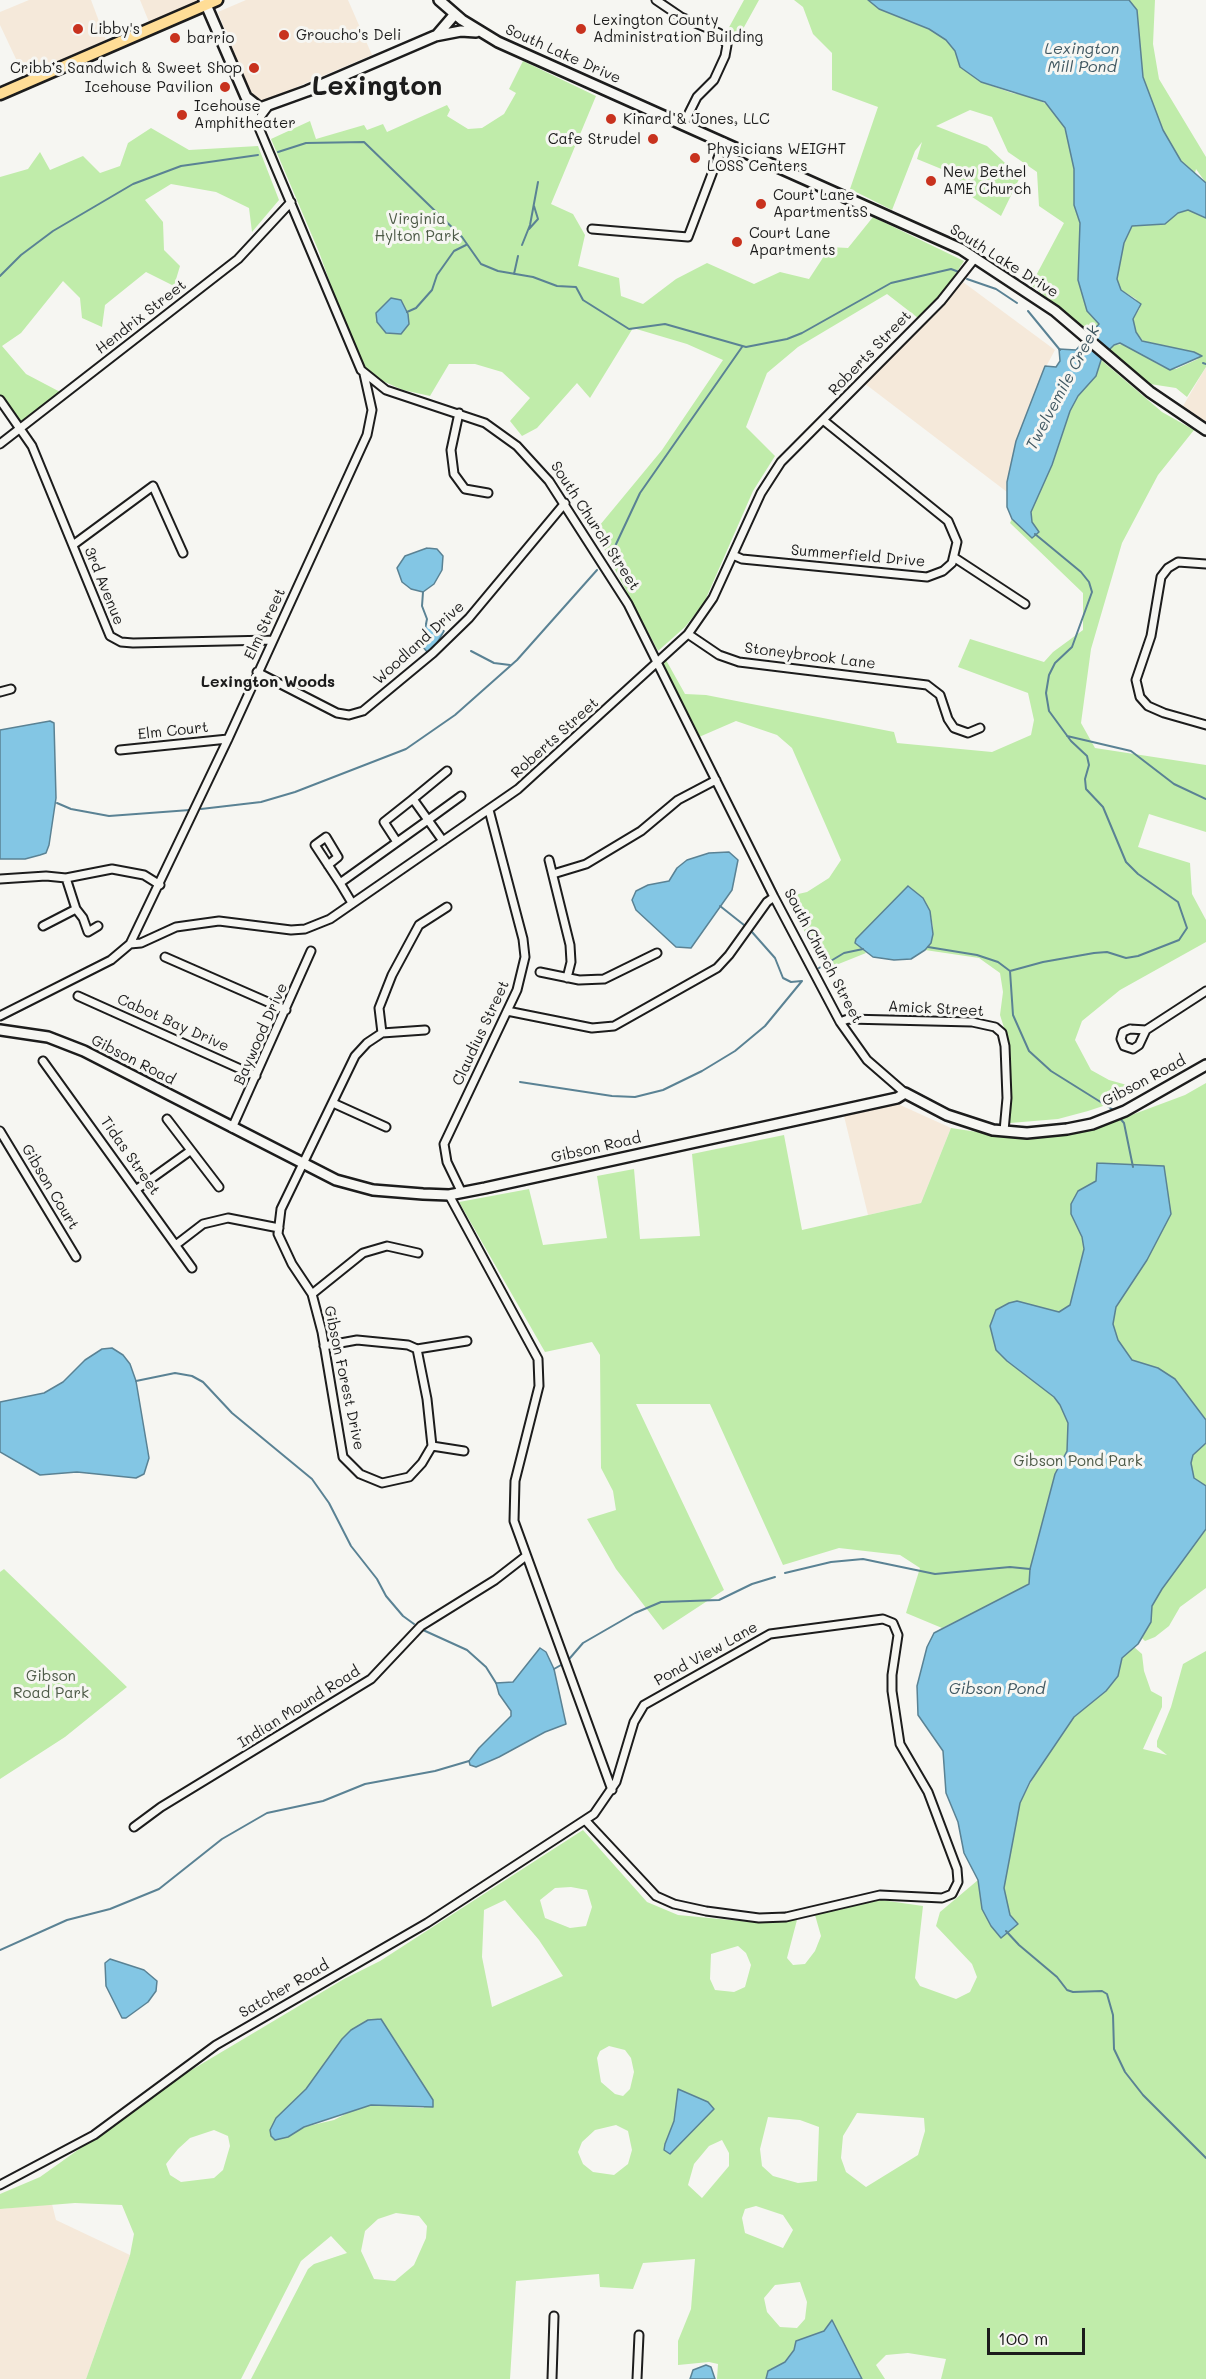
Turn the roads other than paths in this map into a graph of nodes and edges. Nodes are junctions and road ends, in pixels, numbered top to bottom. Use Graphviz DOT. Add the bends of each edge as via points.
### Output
graph roads {
  1 [pos="439,0"];
  2 [pos="656,0"];
  3 [pos="209,1"];
  4 [pos="454,14"];
  5 [pos="484,35"];
  6 [pos="435,36"];
  7 [pos="0,94"];
  8 [pos="246,97"];
  9 [pos="267,108"];
  10 [pos="683,125"];
  11 [pos="259,126"];
  12 [pos="724,142"];
  13 [pos="291,202"];
  14 [pos="592,229"];
  15 [pos="975,258"];
  16 [pos="364,374"];
  17 [pos="0,400"];
  18 [pos="459,413"];
  19 [pos="823,420"];
  20 [pos="20,428"];
  21 [pos="1206,430"];
  22 [pos="0,444"];
  23 [pos="488,493"];
  24 [pos="565,503"];
  25 [pos="73,545"];
  26 [pos="183,553"];
  27 [pos="733,555"];
  28 [pos="955,558"];
  29 [pos="1206,564"];
  30 [pos="1025,604"];
  31 [pos="688,634"];
  32 [pos="272,640"];
  33 [pos="658,663"];
  34 [pos="257,672"];
  35 [pos="11,689"];
  36 [pos="0,692"];
  37 [pos="1206,725"];
  38 [pos="980,728"];
  39 [pos="228,739"];
  40 [pos="120,750"];
  41 [pos="447,771"];
  42 [pos="716,780"];
  43 [pos="461,796"];
  44 [pos="413,799"];
  45 [pos="489,810"];
  46 [pos="428,820"];
  47 [pos="443,841"];
  48 [pos="397,842"];
  49 [pos="549,860"];
  50 [pos="328,865"];
  51 [pos="553,874"];
  52 [pos="66,878"];
  53 [pos="0,879"];
  54 [pos="340,883"];
  55 [pos="160,885"];
  56 [pos="774,897"];
  57 [pos="352,903"];
  58 [pos="447,907"];
  59 [pos="76,909"];
  60 [pos="43,926"];
  61 [pos="98,926"];
  62 [pos="130,944"];
  63 [pos="311,951"];
  64 [pos="657,953"];
  65 [pos="165,957"];
  66 [pos="540,972"];
  67 [pos="567,978"];
  68 [pos="1206,991"];
  69 [pos="78,996"];
  70 [pos="286,1010"];
  71 [pos="507,1011"];
  72 [pos="0,1016"];
  73 [pos="840,1022"];
  74 [pos="0,1030"];
  75 [pos="425,1030"];
  76 [pos="1146,1030"];
  77 [pos="382,1033"];
  78 [pos="43,1061"];
  79 [pos="1206,1065"];
  80 [pos="256,1076"];
  81 [pos="905,1093"];
  82 [pos="333,1103"];
  83 [pos="167,1119"];
  84 [pos="386,1127"];
  85 [pos="232,1128"];
  86 [pos="0,1131"];
  87 [pos="1005,1131"];
  88 [pos="190,1151"];
  89 [pos="305,1165"];
  90 [pos="219,1187"];
  91 [pos="137,1189"];
  92 [pos="462,1193"];
  93 [pos="449,1195"];
  94 [pos="279,1228"];
  95 [pos="177,1244"];
  96 [pos="418,1253"];
  97 [pos="76,1257"];
  98 [pos="192,1268"];
  99 [pos="312,1294"];
  100 [pos="467,1341"];
  101 [pos="324,1346"];
  102 [pos="417,1349"];
  103 [pos="432,1446"];
  104 [pos="464,1451"];
  105 [pos="526,1557"];
  106 [pos="612,1790"];
  107 [pos="585,1820"];
  108 [pos="134,1827"];
  109 [pos="0,2185"];
  110 [pos="554,2316"];
  111 [pos="639,2335"];
  112 [pos="552,2379"];
  113 [pos="637,2379"];
  1 -- 4 [label="main road, South Lake Drive"];
  2 -- 10 [label="street" via="681,17 719,33 727,45 714,80 697,97"];
  3 -- 7 [label="main road"];
  3 -- 8 [label="main road, South Church Street"];
  4 -- 5 [label="main road, South Lake Drive"];
  4 -- 6 [label="main road"];
  5 -- 6 [label="main road" via="461,31"];
  5 -- 10 [label="main road, South Lake Drive"];
  6 -- 9 [label="main road"];
  8 -- 9 [label="main road" via="258,107"];
  8 -- 11 [label="street, South Church Street"];
  9 -- 11 [label="street"];
  10 -- 12 [label="main road, South Lake Drive"];
  11 -- 13 [label="street, South Church Street"];
  12 -- 14 [label="street" via="688,237"];
  12 -- 15 [label="main road, South Lake Drive" via="940,238"];
  13 -- 16 [label="street, South Church Street" via="348,344"];
  13 -- 20 [label="street, Hendrix Street" via="238,259"];
  15 -- 19 [label="street, Roberts Street" via="941,301"];
  15 -- 21 [label="main road, South Lake Drive" via="1055,311 1150,392"];
  16 -- 18 [label="street, South Church Street" via="386,390"];
  16 -- 32 [label="street, Elm Street" via="372,410 367,435"];
  17 -- 20 [label="street, 3rd Avenue"];
  18 -- 23 [label="street" via="451,450 454,474 465,489"];
  18 -- 24 [label="street, South Church Street" via="485,423 517,446"];
  19 -- 27 [label="street, Roberts Street" via="770,477"];
  19 -- 28 [label="street" via="948,521 957,542"];
  20 -- 22 [label="street, Hendrix Street"];
  20 -- 25 [label="street, 3rd Avenue" via="32,446"];
  24 -- 33 [label="street, South Church Street" via="628,603"];
  24 -- 34 [label="street, Woodland Drive" via="469,618 363,711 337,713"];
  25 -- 26 [label="street" via="153,486"];
  25 -- 32 [label="street, 3rd Avenue" via="107,631 115,640"];
  27 -- 28 [label="street, Summerfield Drive" via="927,577 943,571"];
  27 -- 31 [label="street, Roberts Street" via="713,598"];
  28 -- 30 [label="street"];
  29 -- 37 [label="street" via="1178,562 1161,577 1151,636 1136,680 1140,697 1148,706"];
  31 -- 33 [label="street, Roberts Street"];
  31 -- 38 [label="street, Stoneybrook Lane" via="719,655 739,662 937,686 954,728 968,733"];
  32 -- 34 [label="street, Elm Street"];
  33 -- 42 [label="street, South Church Street"];
  33 -- 45 [label="street, Roberts Street" via="537,774"];
  34 -- 39 [label="street, Elm Street"];
  35 -- 36 [label="street"];
  39 -- 40 [label="street, Elm Court"];
  39 -- 55 [label="street, Elm Street"];
  41 -- 44 [label="street"];
  42 -- 51 [label="street" via="678,800 641,831 586,864"];
  42 -- 56 [label="street, South Church Street"];
  43 -- 46 [label="street"];
  44 -- 46 [label="street"];
  44 -- 48 [label="street" via="384,822"];
  45 -- 47 [label="street, Roberts Street"];
  45 -- 71 [label="street, Claudius Street" via="525,948 523,973"];
  46 -- 47 [label="street"];
  46 -- 48 [label="street"];
  47 -- 57 [label="street, Roberts Street"];
  48 -- 54 [label="street"];
  49 -- 51 [label="street"];
  50 -- 54 [label="street"];
  51 -- 67 [label="street" via="570,945"];
  52 -- 53 [label="street"];
  52 -- 55 [label="street" via="112,869 144,875"];
  52 -- 59 [label="street"];
  54 -- 57 [label="street"];
  55 -- 62 [label="street, Elm Street"];
  56 -- 71 [label="street" via="717,968 614,1026 598,1029"];
  56 -- 73 [label="street, South Church Street"];
  57 -- 62 [label="street, Roberts Street" via="330,919 305,929 207,921 176,927"];
  58 -- 77 [label="street" via="420,925 392,975 379,1008"];
  59 -- 60 [label="street"];
  59 -- 61 [label="street" via="88,932"];
  62 -- 72 [label="street, Roberts Street" via="111,960"];
  63 -- 70 [label="street, Baywood Drive"];
  64 -- 67 [label="street" via="604,980"];
  65 -- 70 [label="street"];
  66 -- 67 [label="street"];
  68 -- 76 [label="street"];
  69 -- 80 [label="street, Cabot Bay Drive"];
  70 -- 80 [label="street, Baywood Drive"];
  71 -- 92 [label="street, Claudius Street" via="444,1144 447,1162"];
  73 -- 81 [label="street, South Church Street" via="867,1060"];
  73 -- 87 [label="street, Amick Street" via="972,1022 995,1027 1002,1033 1005,1046"];
  74 -- 85 [label="main road, Gibson Road" via="63,1042"];
  75 -- 77 [label="street"];
  77 -- 82 [label="street" via="355,1056"];
  78 -- 91 [label="street, Tidas Street"];
  79 -- 87 [label="main road, Gibson Road" via="1133,1107 1092,1124 1046,1132"];
  80 -- 85 [label="street, Baywood Drive"];
  81 -- 87 [label="main road, Gibson Road" via="961,1121"];
  81 -- 92 [label="main road, Gibson Road" via="897,1098"];
  82 -- 84 [label="street"];
  82 -- 89 [label="street"];
  83 -- 88 [label="street"];
  85 -- 89 [label="main road, Gibson Road"];
  86 -- 97 [label="street, Gibson Court"];
  88 -- 90 [label="street"];
  88 -- 91 [label="street"];
  89 -- 93 [label="main road, Gibson Road" via="347,1184 373,1190"];
  89 -- 94 [label="street" via="281,1209"];
  91 -- 95 [label="street, Tidas Street"];
  92 -- 93 [label="main road, Gibson Road"];
  93 -- 105 [label="street" via="538,1359 537,1393 513,1501 514,1521"];
  94 -- 95 [label="street" via="228,1218 203,1224"];
  94 -- 99 [label="street, Gibson Forest Drive" via="292,1264"];
  95 -- 98 [label="street, Tidas Street"];
  96 -- 99 [label="street" via="387,1246 363,1253"];
  99 -- 101 [label="street, Gibson Forest Drive"];
  100 -- 102 [label="street"];
  101 -- 102 [label="street" via="357,1340"];
  101 -- 103 [label="street, Gibson Forest Drive" via="344,1456 360,1474 382,1483 409,1477"];
  102 -- 103 [label="street"];
  103 -- 104 [label="street"];
  105 -- 106 [label="street"];
  105 -- 108 [label="street, Indian Mound Road" via="421,1626 371,1679"];
  106 -- 107 [label="street, Pond View Lane" via="602,1806"];
  106 -- 107 [label="street, Pond View Lane" via="622,1770 634,1722 649,1701 770,1634 887,1620 898,1635 892,1681 900,1744 928,1792 957,1869 957,1886 952,1894 942,1898 880,1895 786,1917 759,1918 706,1911 656,1896"];
  107 -- 109 [label="street, Satcher Road" via="427,1923 216,2045 94,2135"];
  110 -- 112 [label="street"];
  111 -- 113 [label="street"];
}
